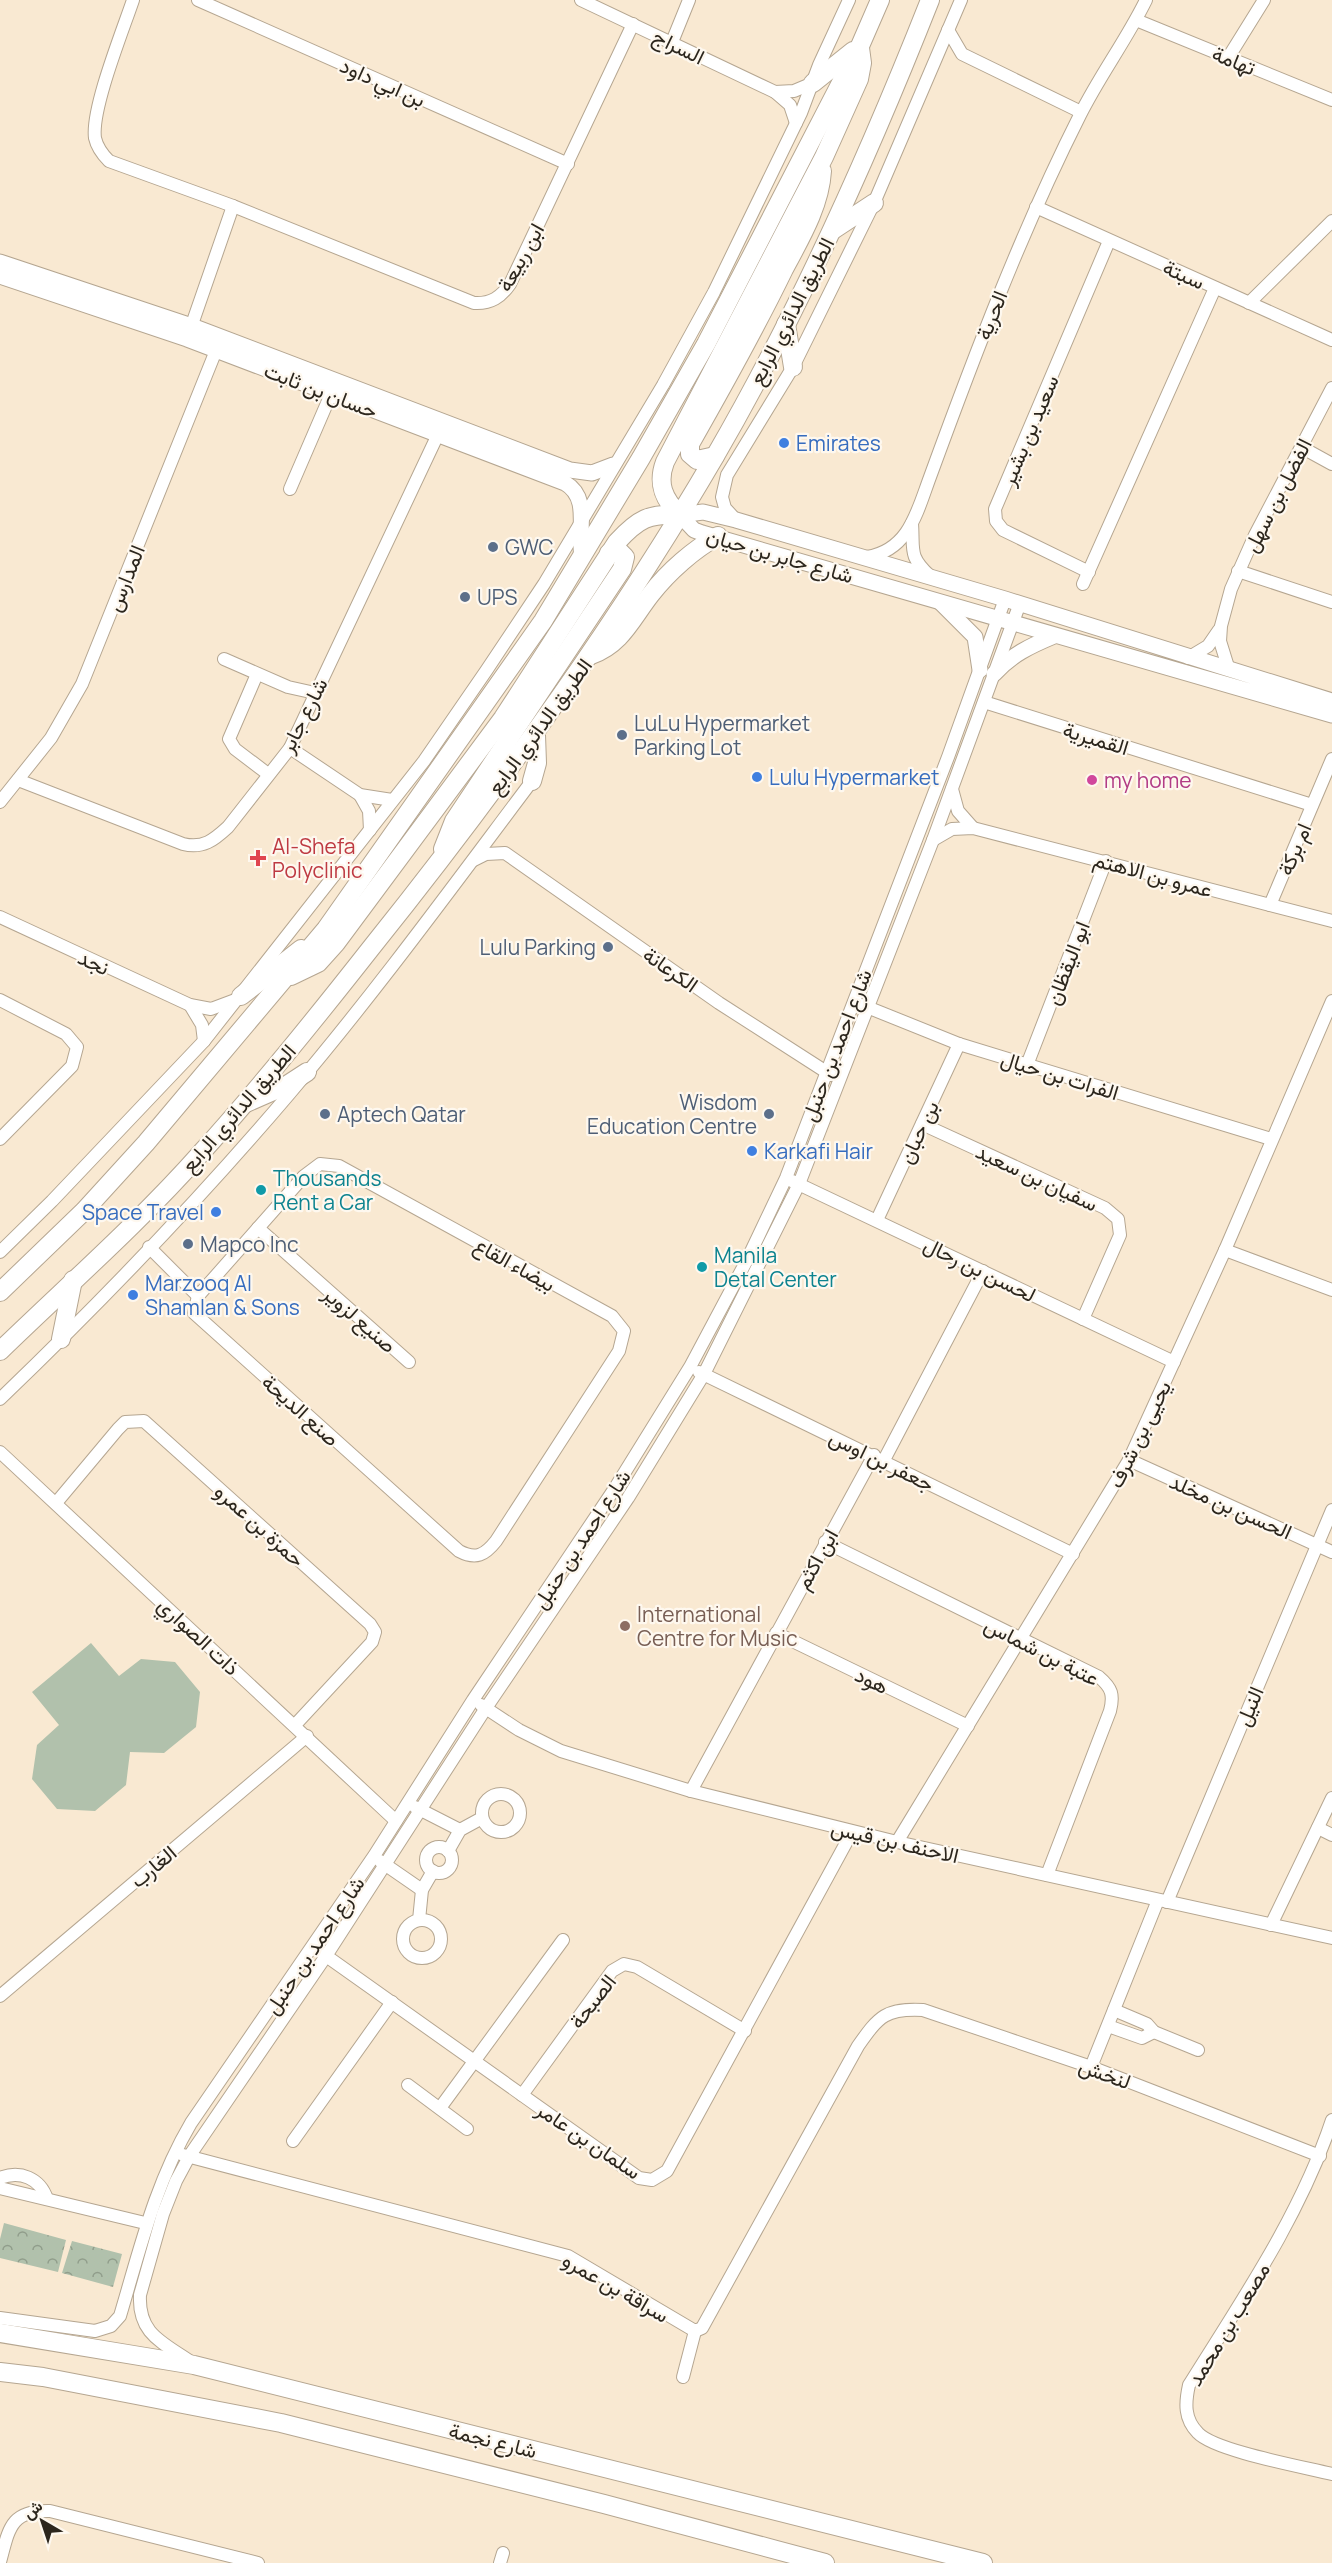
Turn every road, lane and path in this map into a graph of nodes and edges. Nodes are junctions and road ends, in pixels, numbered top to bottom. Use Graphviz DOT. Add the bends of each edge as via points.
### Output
graph roads {
  1 [pos="133,0"];
  2 [pos="198,0"];
  3 [pos="581,0"];
  4 [pos="689,0"];
  5 [pos="849,0"];
  6 [pos="880,0"];
  7 [pos="930,0"];
  8 [pos="961,0"];
  9 [pos="1146,0"];
  10 [pos="1264,0"];
  11 [pos="1136,20"];
  12 [pos="633,24"];
  13 [pos="948,30"];
  14 [pos="672,42"];
  15 [pos="860,46"];
  16 [pos="962,54"];
  17 [pos="1228,58"];
  18 [pos="935,61"];
  19 [pos="813,82"];
  20 [pos="775,92"];
  21 [pos="1331,96"];
  22 [pos="1082,112"];
  23 [pos="796,123"];
  24 [pos="824,157"];
  25 [pos="568,164"];
  26 [pos="874,203"];
  27 [pos="233,206"];
  28 [pos="1036,207"];
  29 [pos="1332,221"];
  30 [pos="833,230"];
  31 [pos="1109,241"];
  32 [pos="7,264"];
  33 [pos="0,277"];
  34 [pos="1215,288"];
  35 [pos="1249,303"];
  36 [pos="786,324"];
  37 [pos="190,332"];
  38 [pos="1332,340"];
  39 [pos="219,344"];
  40 [pos="793,367"];
  41 [pos="344,384"];
  42 [pos="1332,388"];
  43 [pos="331,394"];
  44 [pos="449,423"];
  45 [pos="436,434"];
  46 [pos="1301,447"];
  47 [pos="715,456"];
  48 [pos="1332,464"];
  49 [pos="613,465"];
  50 [pos="290,489"];
  51 [pos="680,515"];
  52 [pos="581,519"];
  53 [pos="736,520"];
  54 [pos="912,524"];
  55 [pos="718,536"];
  56 [pos="609,553"];
  57 [pos="582,556"];
  58 [pos="863,558"];
  59 [pos="1238,571"];
  60 [pos="1089,572"];
  61 [pos="932,578"];
  62 [pos="1083,584"];
  63 [pos="939,601"];
  64 [pos="1012,601"];
  65 [pos="1332,602"];
  66 [pos="1005,621"];
  67 [pos="1221,626"];
  68 [pos="1054,636"];
  69 [pos="591,655"];
  70 [pos="1188,658"];
  71 [pos="224,659"];
  72 [pos="1229,670"];
  73 [pos="987,672"];
  74 [pos="257,674"];
  75 [pos="313,698"];
  76 [pos="1332,701"];
  77 [pos="984,702"];
  78 [pos="1332,715"];
  79 [pos="536,735"];
  80 [pos="290,748"];
  81 [pos="1332,759"];
  82 [pos="267,776"];
  83 [pos="18,780"];
  84 [pos="532,781"];
  85 [pos="952,789"];
  86 [pos="360,795"];
  87 [pos="393,800"];
  88 [pos="0,802"];
  89 [pos="1312,805"];
  90 [pos="497,828"];
  91 [pos="973,828"];
  92 [pos="369,830"];
  93 [pos="933,840"];
  94 [pos="505,853"];
  95 [pos="1106,861"];
  96 [pos="440,863"];
  97 [pos="470,863"];
  98 [pos="1270,905"];
  99 [pos="0,917"];
  100 [pos="1332,921"];
  101 [pos="326,929"];
  102 [pos="870,956"];
  103 [pos="885,960"];
  104 [pos="287,977"];
  105 [pos="241,996"];
  106 [pos="0,1000"];
  107 [pos="852,1001"];
  108 [pos="1332,1001"];
  109 [pos="190,1005"];
  110 [pos="867,1007"];
  111 [pos="204,1041"];
  112 [pos="959,1044"];
  113 [pos="1027,1065"];
  114 [pos="307,1072"];
  115 [pos="826,1072"];
  116 [pos="840,1080"];
  117 [pos="244,1104"];
  118 [pos="922,1124"];
  119 [pos="0,1139"];
  120 [pos="1271,1139"];
  121 [pos="786,1178"];
  122 [pos="799,1184"];
  123 [pos="877,1220"];
  124 [pos="258,1228"];
  125 [pos="148,1247"];
  126 [pos="1225,1250"];
  127 [pos="0,1252"];
  128 [pos="983,1271"];
  129 [pos="73,1280"];
  130 [pos="1332,1290"];
  131 [pos="0,1292"];
  132 [pos="198,1296"];
  133 [pos="1083,1319"];
  134 [pos="61,1339"];
  135 [pos="0,1351"];
  136 [pos="409,1362"];
  137 [pos="1174,1362"];
  138 [pos="690,1367"];
  139 [pos="704,1374"];
  140 [pos="0,1399"];
  141 [pos="0,1452"];
  142 [pos="879,1457"];
  143 [pos="1130,1460"];
  144 [pos="56,1503"];
  145 [pos="1332,1510"];
  146 [pos="825,1542"];
  147 [pos="1317,1545"];
  148 [pos="1332,1552"];
  149 [pos="1073,1554"];
  150 [pos="478,1557"];
  151 [pos="776,1633"];
  152 [pos="1020,1640"];
  153 [pos="473,1700"];
  154 [pos="486,1708"];
  155 [pos="295,1725"];
  156 [pos="968,1726"];
  157 [pos="307,1736"];
  158 [pos="691,1791"];
  159 [pos="1332,1798"];
  160 [pos="408,1804"];
  161 [pos="422,1810"];
  162 [pos="482,1818"];
  163 [pos="396,1821"];
  164 [pos="1318,1828"];
  165 [pos="460,1830"];
  166 [pos="852,1832"];
  167 [pos="1332,1835"];
  168 [pos="897,1842"];
  169 [pos="448,1851"];
  170 [pos="374,1856"];
  171 [pos="386,1865"];
  172 [pos="433,1871"];
  173 [pos="1047,1875"];
  174 [pos="422,1890"];
  175 [pos="1163,1901"];
  176 [pos="420,1920"];
  177 [pos="1271,1925"];
  178 [pos="1332,1938"];
  179 [pos="564,1940"];
  180 [pos="313,1947"];
  181 [pos="326,1956"];
  182 [pos="0,1995"];
  183 [pos="392,2002"];
  184 [pos="1114,2010"];
  185 [pos="886,2012"];
  186 [pos="1107,2026"];
  187 [pos="745,2031"];
  188 [pos="1154,2032"];
  189 [pos="1198,2050"];
  190 [pos="476,2062"];
  191 [pos="1091,2067"];
  192 [pos="408,2085"];
  193 [pos="522,2095"];
  194 [pos="440,2109"];
  195 [pos="1332,2120"];
  196 [pos="467,2129"];
  197 [pos="293,2141"];
  198 [pos="172,2154"];
  199 [pos="190,2155"];
  200 [pos="1320,2156"];
  201 [pos="0,2178"];
  202 [pos="0,2188"];
  203 [pos="47,2199"];
  204 [pos="146,2223"];
  205 [pos="0,2318"];
  206 [pos="694,2331"];
  207 [pos="0,2333"];
  208 [pos="194,2365"];
  209 [pos="0,2372"];
  210 [pos="683,2377"];
  211 [pos="1332,2474"];
  212 [pos="0,2562"];
  213 [pos="258,2563"];
  214 [pos="825,2563"];
  215 [pos="983,2563"];
  1 -- 27 [label="street, ابن ربيعة" via="95,126 100,152 120,167"];
  2 -- 25 [label="street, بن ابي داود"];
  3 -- 12 [label="street, السراج"];
  4 -- 14 [label="street"];
  5 -- 19 [label="street"];
  6 -- 15 [label="main road"];
  7 -- 30 [label="main road, الطريق الدائري الرابع"];
  8 -- 13 [label="street, الطريق الدائري الرابع"];
  9 -- 11 [label="street, الحرية"];
  10 -- 17 [label="street"];
  11 -- 17 [label="street, تهامة"];
  11 -- 22 [label="street, الحرية"];
  12 -- 14 [label="street, السراج"];
  12 -- 25 [label="street, ابن ربيعة"];
  13 -- 16 [label="street"];
  13 -- 18 [label="street, الطريق الدائري الرابع"];
  14 -- 20 [label="street, السراج"];
  15 -- 19 [label="main road"];
  15 -- 24 [label="main road" via="859,79"];
  15 -- 57 [label="main road" via="706,344"];
  16 -- 18 [label="street"];
  16 -- 22 [label="street"];
  17 -- 21 [label="street, تهامة"];
  18 -- 26 [label="street, الطريق الدائري الرابع"];
  19 -- 20 [label="street" via="794,91"];
  19 -- 23 [label="street"];
  20 -- 23 [label="street, السراج" via="790,105"];
  22 -- 28 [label="street, الحرية"];
  23 -- 49 [label="street" via="714,292"];
  24 -- 47 [label="main road" via="813,211 757,325 689,449 697,460"];
  24 -- 51 [label="main road" via="665,462 660,478 662,488 665,498"];
  25 -- 27 [label="street, ابن ربيعة" via="510,284 503,294 484,304"];
  26 -- 30 [label="main road"];
  26 -- 40 [label="street, الطريق الدائري الرابع"];
  27 -- 37 [label="street"];
  28 -- 31 [label="street, سبتة"];
  28 -- 54 [label="street, الحرية"];
  29 -- 35 [label="street"];
  30 -- 36 [label="main road, الطريق الدائري الرابع"];
  31 -- 34 [label="street, سبتة"];
  31 -- 60 [label="street, سعيد بن بشير" via="995,509 996,521 1003,530"];
  32 -- 33 [label="street"];
  32 -- 37 [label="street, حسان بن ثابت"];
  33 -- 37 [label="street, حسان بن ثابت"];
  34 -- 35 [label="street, سبتة"];
  34 -- 60 [label="street"];
  35 -- 38 [label="street, سبتة"];
  36 -- 40 [label="main road"];
  36 -- 47 [label="main road, الطريق الدائري الرابع"];
  37 -- 39 [label="street, حسان بن ثابت"];
  39 -- 41 [label="street, حسان بن ثابت"];
  39 -- 43 [label="street, حسان بن ثابت"];
  39 -- 83 [label="street, المدارس" via="82,684 51,738"];
  40 -- 53 [label="street, الطريق الدائري الرابع" via="725,481 725,508"];
  41 -- 43 [label="street"];
  41 -- 44 [label="street, حسان بن ثابت"];
  42 -- 46 [label="street, الفضل بن سهل"];
  43 -- 45 [label="street, حسان بن ثابت"];
  43 -- 50 [label="street"];
  44 -- 45 [label="street, شارع جابر"];
  44 -- 49 [label="street, حسان بن ثابت" via="580,472 601,471"];
  45 -- 52 [label="street, حسان بن ثابت" via="572,486 580,499"];
  45 -- 75 [label="street, شارع جابر"];
  46 -- 48 [label="street"];
  46 -- 59 [label="street, الفضل بن سهل"];
  47 -- 51 [label="main road, الطريق الدائري الرابع"];
  49 -- 52 [label="street"];
  51 -- 53 [label="street, شارع جابر بن حيان" via="704,512"];
  51 -- 55 [label="street, شارع جابر بن حيان" via="694,530"];
  51 -- 56 [label="main road" via="650,515 626,532"];
  51 -- 69 [label="main road, الطريق الدائري الرابع"];
  52 -- 57 [label="street, حسان بن ثابت"];
  52 -- 87 [label="street" via="544,584 486,671"];
  53 -- 58 [label="street, شارع جابر بن حيان"];
  54 -- 58 [label="street, الحرية" via="888,552"];
  54 -- 61 [label="street, الحرية" via="912,553"];
  55 -- 63 [label="street, شارع جابر بن حيان"];
  55 -- 69 [label="main road" via="658,585 621,637"];
  56 -- 96 [label="main road" via="619,551 625,556 622,569 454,821"];
  56 -- 104 [label="main road" via="503,718 336,943 318,963"];
  57 -- 101 [label="main road" via="543,621"];
  58 -- 61 [label="street, شارع جابر بن حيان"];
  59 -- 65 [label="street, الفضل بن سهل"];
  59 -- 67 [label="street, الفضل بن سهل"];
  60 -- 62 [label="street"];
  61 -- 64 [label="street, شارع جابر بن حيان"];
  63 -- 66 [label="street, شارع جابر بن حيان"];
  63 -- 73 [label="street" via="975,637"];
  64 -- 66 [label="street, شارع احمد بن حنبل"];
  64 -- 70 [label="street, شارع جابر بن حيان"];
  66 -- 68 [label="street, شارع جابر بن حيان"];
  66 -- 73 [label="street, شارع احمد بن حنبل"];
  67 -- 70 [label="street, الفضل بن سهل" via="1208,646"];
  67 -- 72 [label="street, الفضل بن سهل" via="1221,649"];
  68 -- 73 [label="street" via="1027,647"];
  68 -- 78 [label="street, شارع جابر بن حيان"];
  69 -- 79 [label="main road, الطريق الدائري الرابع"];
  70 -- 72 [label="street, شارع جابر بن حيان"];
  71 -- 74 [label="street"];
  72 -- 76 [label="street, شارع جابر بن حيان"];
  73 -- 77 [label="street, شارع احمد بن حنبل"];
  73 -- 102 [label="street, شارع احمد بن حنبل"];
  74 -- 75 [label="street"];
  74 -- 82 [label="street" via="229,739 232,747"];
  75 -- 80 [label="street, شارع جابر"];
  77 -- 85 [label="street, شارع احمد بن حنبل"];
  77 -- 89 [label="street, القميرية"];
  79 -- 84 [label="main road" via="537,763"];
  79 -- 96 [label="main road, الطريق الدائري الرابع"];
  80 -- 82 [label="street, شارع جابر"];
  80 -- 86 [label="street"];
  81 -- 89 [label="street, ام بركة"];
  82 -- 83 [label="street, شارع جابر" via="216,838 204,845 191,846"];
  83 -- 88 [label="street, المدارس"];
  84 -- 90 [label="street, الطريق الدائري الرابع"];
  85 -- 91 [label="street" via="958,811"];
  85 -- 93 [label="street, شارع احمد بن حنبل"];
  86 -- 87 [label="street"];
  86 -- 92 [label="street" via="369,811"];
  87 -- 92 [label="street"];
  89 -- 98 [label="street, ام بركة"];
  90 -- 94 [label="street"];
  90 -- 97 [label="street, الطريق الدائري الرابع"];
  91 -- 93 [label="street, عمرو بن الاهتم" via="952,829"];
  91 -- 95 [label="street, عمرو بن الاهتم"];
  92 -- 105 [label="street"];
  93 -- 103 [label="street, شارع احمد بن حنبل"];
  94 -- 97 [label="street" via="486,854"];
  94 -- 115 [label="street, الكرعانة" via="719,1003"];
  95 -- 98 [label="street, عمرو بن الاهتم"];
  95 -- 113 [label="street, ابو اليقظان"];
  96 -- 117 [label="main road, الطريق الدائري الرابع"];
  97 -- 114 [label="street, الطريق الدائري الرابع"];
  98 -- 100 [label="street, عمرو بن الاهتم"];
  99 -- 109 [label="street, نجد"];
  101 -- 104 [label="main road"];
  101 -- 105 [label="main road"];
  102 -- 103 [label="street"];
  102 -- 107 [label="street, شارع احمد بن حنبل"];
  103 -- 110 [label="street, شارع احمد بن حنبل"];
  104 -- 131 [label="main road" via="138,1152"];
  105 -- 109 [label="street, نجد" via="211,1009"];
  105 -- 111 [label="street"];
  106 -- 119 [label="street" via="66,1034 77,1047 72,1066"];
  107 -- 110 [label="street, الفرات بن حيال"];
  107 -- 115 [label="street, شارع احمد بن حنبل"];
  108 -- 120 [label="street, يحيى بن شرف"];
  109 -- 111 [label="street" via="202,1025"];
  110 -- 112 [label="street, الفرات بن حيال"];
  110 -- 116 [label="street, شارع احمد بن حنبل"];
  111 -- 127 [label="street"];
  112 -- 113 [label="street, الفرات بن حيال"];
  112 -- 118 [label="street, بن حبان"];
  113 -- 120 [label="street, الفرات بن حيال"];
  114 -- 117 [label="main road"];
  114 -- 125 [label="street, الطريق الدائري الرابع"];
  115 -- 116 [label="street, الكرعانة"];
  115 -- 121 [label="street, شارع احمد بن حنبل"];
  116 -- 122 [label="street, شارع احمد بن حنبل"];
  117 -- 129 [label="main road, الطريق الدائري الرابع" via="166,1190"];
  118 -- 123 [label="street, بن حبان"];
  118 -- 133 [label="street, سفيان بن سعيد" via="1105,1208 1118,1219 1120,1235"];
  120 -- 126 [label="street, يحيى بن شرف"];
  121 -- 122 [label="street, لحسن بن رحال"];
  121 -- 138 [label="street, شارع احمد بن حنبل"];
  122 -- 123 [label="street, لحسن بن رحال"];
  122 -- 139 [label="street, شارع احمد بن حنبل"];
  123 -- 128 [label="street, لحسن بن رحال"];
  124 -- 132 [label="street, بيضاء القاع"];
  124 -- 136 [label="street, صنيع لزوير"];
  124 -- 150 [label="street, بيضاء القاع" via="311,1168 329,1164 619,1322 624,1331 619,1351 496,1541"];
  125 -- 132 [label="street"];
  125 -- 134 [label="street, الطريق الدائري الرابع"];
  126 -- 130 [label="street"];
  126 -- 137 [label="street, يحيى بن شرف"];
  128 -- 133 [label="street, لحسن بن رحال"];
  128 -- 142 [label="street, ابن اكثم"];
  129 -- 134 [label="main road"];
  129 -- 135 [label="main road, الطريق الدائري الرابع"];
  132 -- 150 [label="street, صنع الديحة" via="194,1313 201,1322 459,1551"];
  133 -- 137 [label="street, لحسن بن رحال"];
  134 -- 140 [label="street, الطريق الدائري الرابع"];
  137 -- 143 [label="street, يحيى بن شرف"];
  138 -- 139 [label="street, جعفر بن اوس"];
  138 -- 153 [label="street, شارع احمد بن حنبل" via="615,1488"];
  139 -- 142 [label="street, جعفر بن اوس"];
  139 -- 154 [label="street, شارع احمد بن حنبل" via="628,1498"];
  141 -- 144 [label="street, ذات الصواري"];
  142 -- 146 [label="street, ابن اكثم"];
  142 -- 149 [label="street, جعفر بن اوس"];
  143 -- 147 [label="street, الحسن بن مخلد"];
  143 -- 149 [label="street, يحيى بن شرف"];
  144 -- 155 [label="street, ذات الصواري"];
  144 -- 155 [label="street, حمزة بن عمرو" via="126,1422 144,1421 370,1624 375,1632 372,1642"];
  145 -- 147 [label="street, النيل"];
  146 -- 151 [label="street, ابن اكثم"];
  146 -- 152 [label="street, عتبة بن شماس"];
  147 -- 148 [label="street, الحسن بن مخلد"];
  147 -- 175 [label="street, النيل"];
  149 -- 152 [label="street, يحيى بن شرف"];
  151 -- 156 [label="street, هود"];
  151 -- 158 [label="street, ابن اكثم"];
  152 -- 156 [label="street, يحيى بن شرف"];
  152 -- 173 [label="street, عتبة بن شماس" via="1099,1677 1110,1686 1113,1697"];
  153 -- 154 [label="street, الاحنف بن قيس"];
  153 -- 160 [label="street, شارع احمد بن حنبل"];
  154 -- 158 [label="street, الاحنف بن قيس" via="539,1742 561,1751"];
  154 -- 161 [label="street, شارع احمد بن حنبل"];
  155 -- 157 [label="street, ذات الصواري"];
  156 -- 168 [label="street, يحيى بن شرف"];
  157 -- 163 [label="street, ذات الصواري"];
  157 -- 182 [label="street, الغارب"];
  158 -- 166 [label="street, الاحنف بن قيس"];
  159 -- 164 [label="street"];
  160 -- 161 [label="street"];
  160 -- 163 [label="street, شارع احمد بن حنبل"];
  161 -- 165 [label="street"];
  161 -- 171 [label="street, شارع احمد بن حنبل"];
  162 -- 165 [label="street"];
  163 -- 170 [label="street, شارع احمد بن حنبل"];
  164 -- 167 [label="street"];
  164 -- 177 [label="street"];
  165 -- 169 [label="street"];
  166 -- 168 [label="street, الاحنف بن قيس"];
  166 -- 187 [label="street, سلمان بن عامر"];
  168 -- 173 [label="street, الاحنف بن قيس"];
  169 -- 172 [label="street" via="452,1858 450,1867 442,1872"];
  169 -- 172 [label="street" via="435,1848 428,1854 427,1864"];
  170 -- 171 [label="street"];
  170 -- 180 [label="street, شارع احمد بن حنبل"];
  171 -- 174 [label="street"];
  171 -- 181 [label="street, شارع احمد بن حنبل"];
  172 -- 174 [label="street"];
  173 -- 175 [label="street, الاحنف بن قيس"];
  174 -- 176 [label="street"];
  175 -- 177 [label="street, الاحنف بن قيس"];
  175 -- 184 [label="street, النيل"];
  177 -- 178 [label="street, الاحنف بن قيس"];
  179 -- 190 [label="street"];
  180 -- 181 [label="street, سلمان بن عامر"];
  180 -- 198 [label="street, شارع احمد بن حنبل"];
  181 -- 183 [label="street, سلمان بن عامر"];
  181 -- 199 [label="street, شارع احمد بن حنبل"];
  183 -- 190 [label="street, سلمان بن عامر"];
  183 -- 197 [label="street"];
  184 -- 186 [label="street, النيل"];
  184 -- 188 [label="street" via="1147,2024"];
  185 -- 191 [label="street, لنخش" via="924,2010"];
  185 -- 206 [label="street, سراقة بن عمرو" via="858,2046 702,2328"];
  186 -- 188 [label="street" via="1142,2038"];
  186 -- 191 [label="street, النيل"];
  187 -- 193 [label="street, الصبحة" via="637,1967 624,1964 612,1971"];
  187 -- 193 [label="street, سلمان بن عامر" via="667,2171 652,2180 639,2178"];
  188 -- 189 [label="street"];
  190 -- 193 [label="street, سلمان بن عامر"];
  190 -- 194 [label="street"];
  191 -- 200 [label="street, لنخش"];
  192 -- 194 [label="street"];
  194 -- 196 [label="street"];
  195 -- 200 [label="street, مصعب بن محمد"];
  198 -- 199 [label="street, سراقة بن عمرو"];
  198 -- 204 [label="street, شارع احمد بن حنبل"];
  199 -- 206 [label="street, سراقة بن عمرو" via="568,2256"];
  199 -- 208 [label="street, شارع احمد بن حنبل" via="163,2214 139,2309 140,2318 154,2337"];
  200 -- 211 [label="street, مصعب بن محمد" via="1269,2255 1189,2385 1186,2410 1190,2423 1210,2442"];
  201 -- 203 [label="street" via="30,2178 44,2190"];
  202 -- 203 [label="street"];
  203 -- 204 [label="street"];
  204 -- 205 [label="street, شارع احمد بن حنبل" via="120,2316 114,2324 95,2331"];
  206 -- 210 [label="street"];
  207 -- 208 [label="main road, شارع نجمة"];
  208 -- 215 [label="main road, شارع نجمة"];
  209 -- 214 [label="main road, شارع نجمة" via="281,2423"];
  212 -- 213 [label="street" via="10,2526 20,2514 35,2510"];
}
